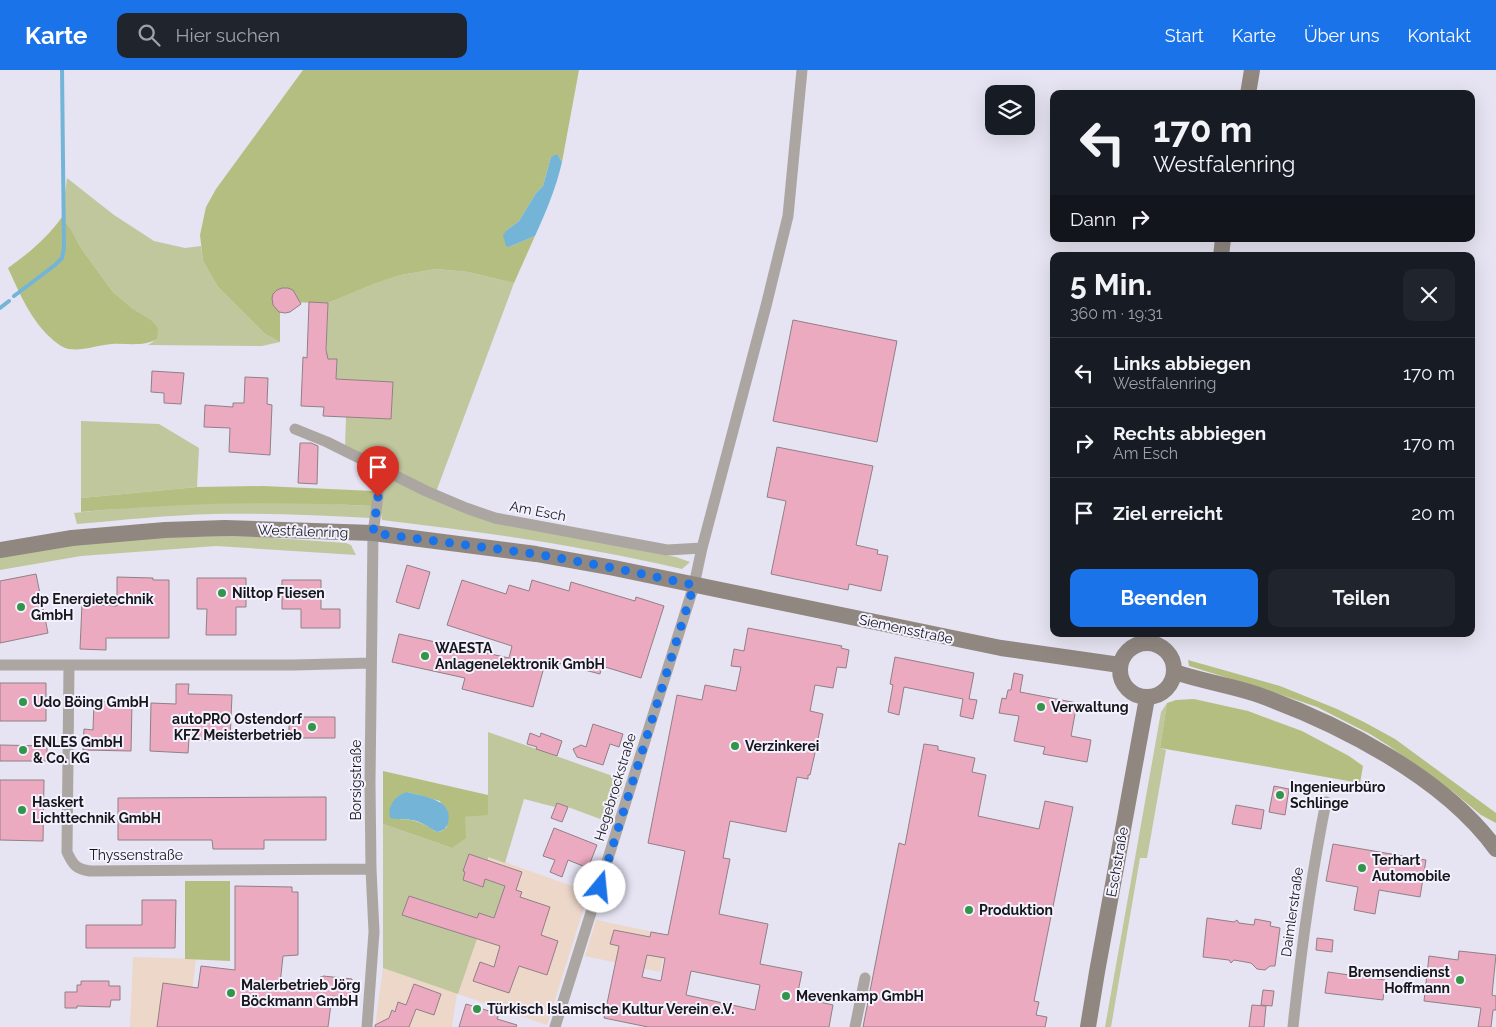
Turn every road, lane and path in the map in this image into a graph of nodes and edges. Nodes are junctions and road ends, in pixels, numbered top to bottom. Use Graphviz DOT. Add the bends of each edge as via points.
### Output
graph roads {
  1 [pos="802,70"];
  2 [pos="1252,70"];
  3 [pos="1249,90"];
  4 [pos="295,429"];
  5 [pos="377,468"];
  6 [pos="373,533"];
  7 [pos="702,548"];
  8 [pos="0,550"];
  9 [pos="694,585"];
  10 [pos="1156,639"];
  11 [pos="372,663"];
  12 [pos="0,665"];
  13 [pos="69,665"];
  14 [pos="1120,665"];
  15 [pos="1175,672"];
  16 [pos="1147,698"];
  17 [pos="1326,802"];
  18 [pos="1496,849"];
  19 [pos="371,869"];
  20 [pos="864,978"];
  21 [pos="367,1027"];
  22 [pos="555,1027"];
  23 [pos="855,1027"];
  24 [pos="1088,1027"];
  25 [pos="1292,1027"];
  1 -- 7 [label="street, Hegebrockstraße" via="788,216"];
  2 -- 3 [label="street"];
  4 -- 5 [label="street, Am Esch"];
  5 -- 6 [label="street" via="378,497"];
  5 -- 7 [label="street, Am Esch" via="426,492 495,518 667,550"];
  6 -- 8 [label="street, Westfalenring" via="225,528 165,530 91,536"];
  6 -- 9 [label="street, Westfalenring" via="536,554"];
  6 -- 11 [label="street, Borsigstraße"];
  7 -- 9 [label="street, Hegebrockstraße"];
  9 -- 14 [label="street, Siemensstraße" via="1001,648"];
  9 -- 22 [label="street, Hegebrockstraße"];
  10 -- 14 [label="street" via="1129,649"];
  10 -- 15 [label="street" via="1170,654"];
  11 -- 13 [label="street"];
  11 -- 19 [label="street, Borsigstraße"];
  12 -- 13 [label="street"];
  13 -- 19 [label="street, Thyssenstraße" via="66,852 80,870"];
  14 -- 16 [label="street" via="1123,684 1137,696"];
  15 -- 16 [label="street" via="1166,690"];
  15 -- 18 [label="street" via="1274,701 1352,736 1438,791"];
  16 -- 24 [label="street, Eschstraße"];
  17 -- 25 [label="street, Daimlerstraße" via="1314,860"];
  19 -- 21 [label="street, Borsigstraße" via="374,932"];
  20 -- 23 [label="street"];
}
